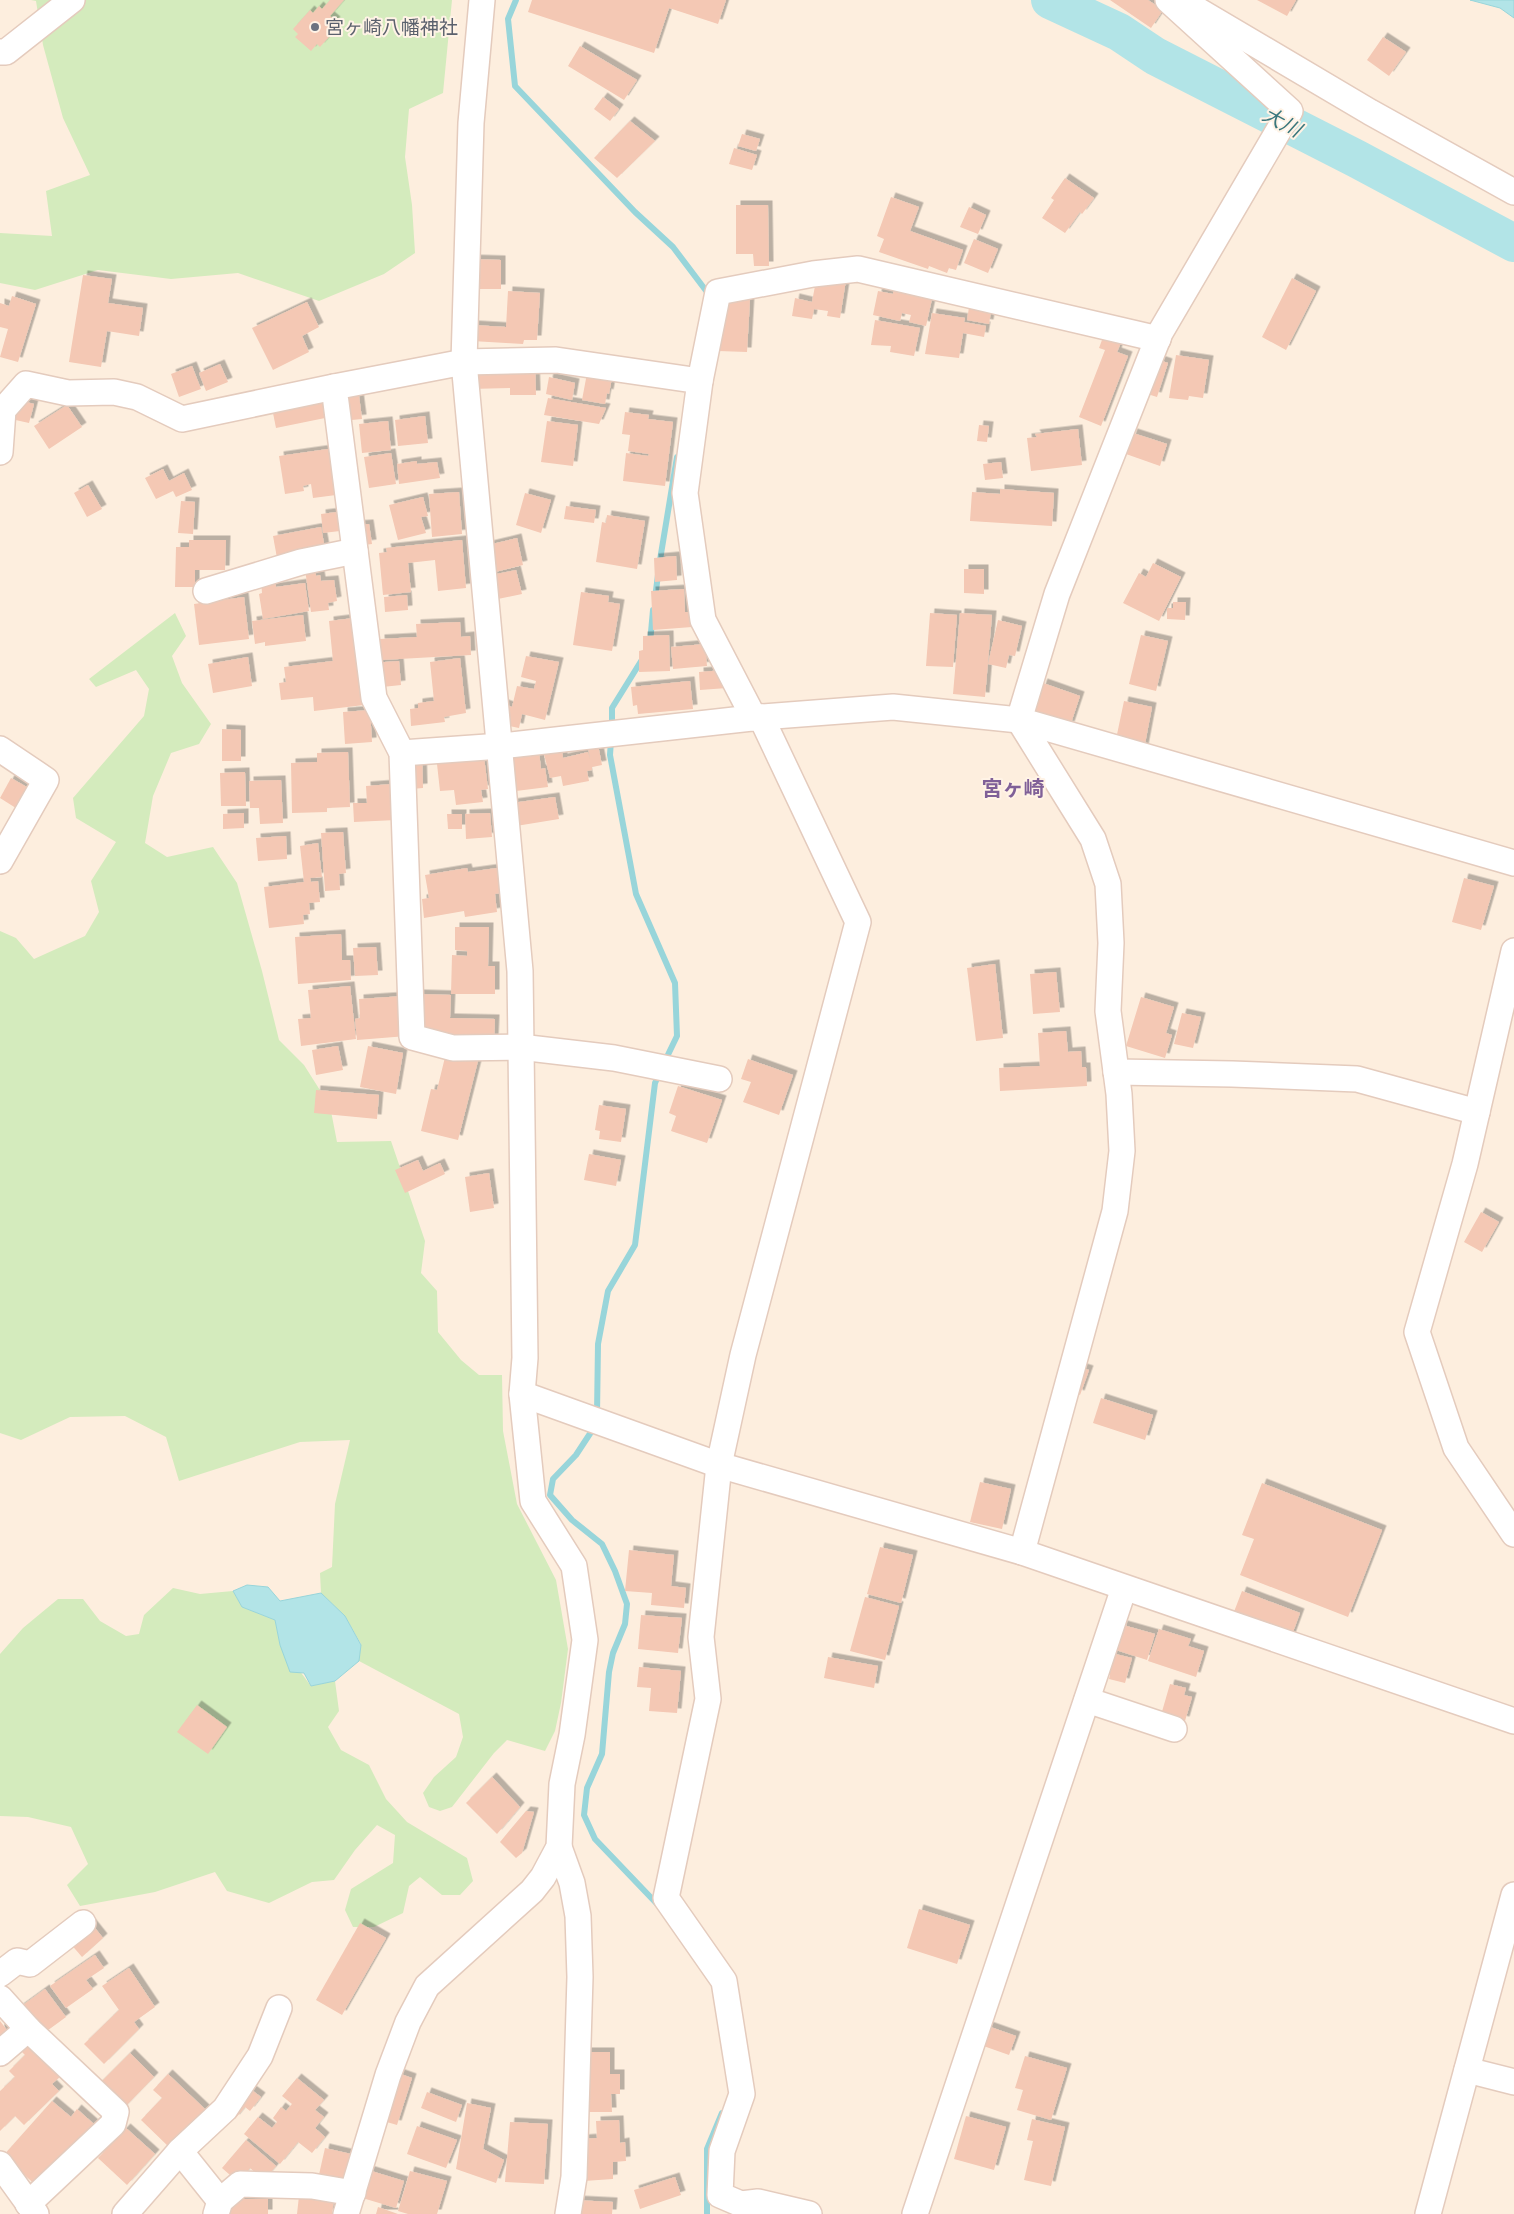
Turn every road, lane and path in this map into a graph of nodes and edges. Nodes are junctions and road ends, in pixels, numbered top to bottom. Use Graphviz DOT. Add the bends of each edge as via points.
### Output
graph roads {
  1 [pos="72,0"];
  2 [pos="482,0"];
  3 [pos="1168,0"];
  4 [pos="1182,0"];
  5 [pos="0,52"];
  6 [pos="1514,192"];
  7 [pos="1158,339"];
  8 [pos="464,362"];
  9 [pos="700,381"];
  10 [pos="334,387"];
  11 [pos="1,411"];
  12 [pos="0,452"];
  13 [pos="355,550"];
  14 [pos="206,591"];
  15 [pos="758,718"];
  16 [pos="1019,720"];
  17 [pos="500,746"];
  18 [pos="0,749"];
  19 [pos="402,753"];
  20 [pos="0,861"];
  21 [pos="1514,863"];
  22 [pos="1514,951"];
  23 [pos="520,1047"];
  24 [pos="1116,1072"];
  25 [pos="718,1079"];
  26 [pos="1477,1112"];
  27 [pos="522,1394"];
  28 [pos="719,1465"];
  29 [pos="1514,1534"];
  30 [pos="1022,1552"];
  31 [pos="1124,1588"];
  32 [pos="1087,1700"];
  33 [pos="1514,1721"];
  34 [pos="1174,1729"];
  35 [pos="558,1847"];
  36 [pos="1514,1895"];
  37 [pos="83,1923"];
  38 [pos="0,1974"];
  39 [pos="0,1998"];
  40 [pos="280,2008"];
  41 [pos="28,2029"];
  42 [pos="0,2053"];
  43 [pos="1467,2070"];
  44 [pos="1514,2082"];
  45 [pos="180,2151"];
  46 [pos="0,2164"];
  47 [pos="349,2204"];
  48 [pos="218,2208"];
  49 [pos="32,2209"];
  50 [pos="124,2214"];
  51 [pos="568,2214"];
  52 [pos="809,2214"];
  53 [pos="915,2214"];
  54 [pos="1428,2214"];
  1 -- 5 [label="street" via="6,52"];
  2 -- 8 [label="street" via="471,123"];
  3 -- 7 [label="street" via="1290,111"];
  4 -- 6 [label="street" via="1370,112"];
  7 -- 9 [label="street" via="858,269 718,292"];
  7 -- 16 [label="street" via="1057,594"];
  8 -- 9 [label="street" via="556,360"];
  8 -- 10 [label="street"];
  8 -- 17 [label="street"];
  9 -- 15 [label="street" via="686,493 703,620"];
  10 -- 11 [label="street" via="182,419 137,397 114,392 68,393 26,384"];
  10 -- 13 [label="street"];
  11 -- 12 [label="street"];
  13 -- 14 [label="street" via="301,562"];
  13 -- 19 [label="street" via="374,698"];
  15 -- 16 [label="street" via="893,706"];
  15 -- 17 [label="street"];
  15 -- 28 [label="street" via="858,922 744,1355"];
  16 -- 21 [label="street"];
  16 -- 24 [label="street" via="1093,839 1108,884 1111,943 1108,1011"];
  17 -- 19 [label="street"];
  17 -- 23 [label="street" via="520,971"];
  18 -- 20 [label="street" via="46,780"];
  19 -- 23 [label="street" via="412,1037 453,1048"];
  22 -- 26 [label="street"];
  23 -- 25 [label="street" via="614,1058"];
  23 -- 27 [label="street" via="525,1358"];
  24 -- 26 [label="street" via="1357,1080"];
  24 -- 30 [label="street" via="1122,1151 1115,1211"];
  26 -- 29 [label="street" via="1418,1332 1456,1448"];
  27 -- 28 [label="street"];
  27 -- 35 [label="street" via="532,1501 574,1566 586,1640 562,1784"];
  28 -- 30 [label="street"];
  28 -- 52 [label="street" via="701,1637 708,1699 666,1898 724,1981 742,2094 722,2151 720,2195 741,2204 758,2202"];
  30 -- 31 [label="street"];
  31 -- 32 [label="street"];
  31 -- 33 [label="street"];
  32 -- 34 [label="street"];
  32 -- 53 [label="street"];
  35 -- 47 [label="street" via="532,1891 427,1986 408,2022 388,2076"];
  35 -- 51 [label="street" via="572,1883 578,1916 580,1977 574,2177"];
  36 -- 43 [label="street"];
  37 -- 38 [label="street" via="30,1964 17,1961"];
  39 -- 41 [label="street"];
  40 -- 45 [label="street" via="260,2056 225,2109"];
  41 -- 42 [label="street"];
  41 -- 49 [label="street" via="116,2112 113,2124"];
  43 -- 44 [label="street"];
  43 -- 54 [label="street"];
  45 -- 48 [label="street"];
  45 -- 50 [label="street"];
  46 -- 49 [label="street"];
  47 -- 48 [label="street" via="312,2186 240,2184"];
}
